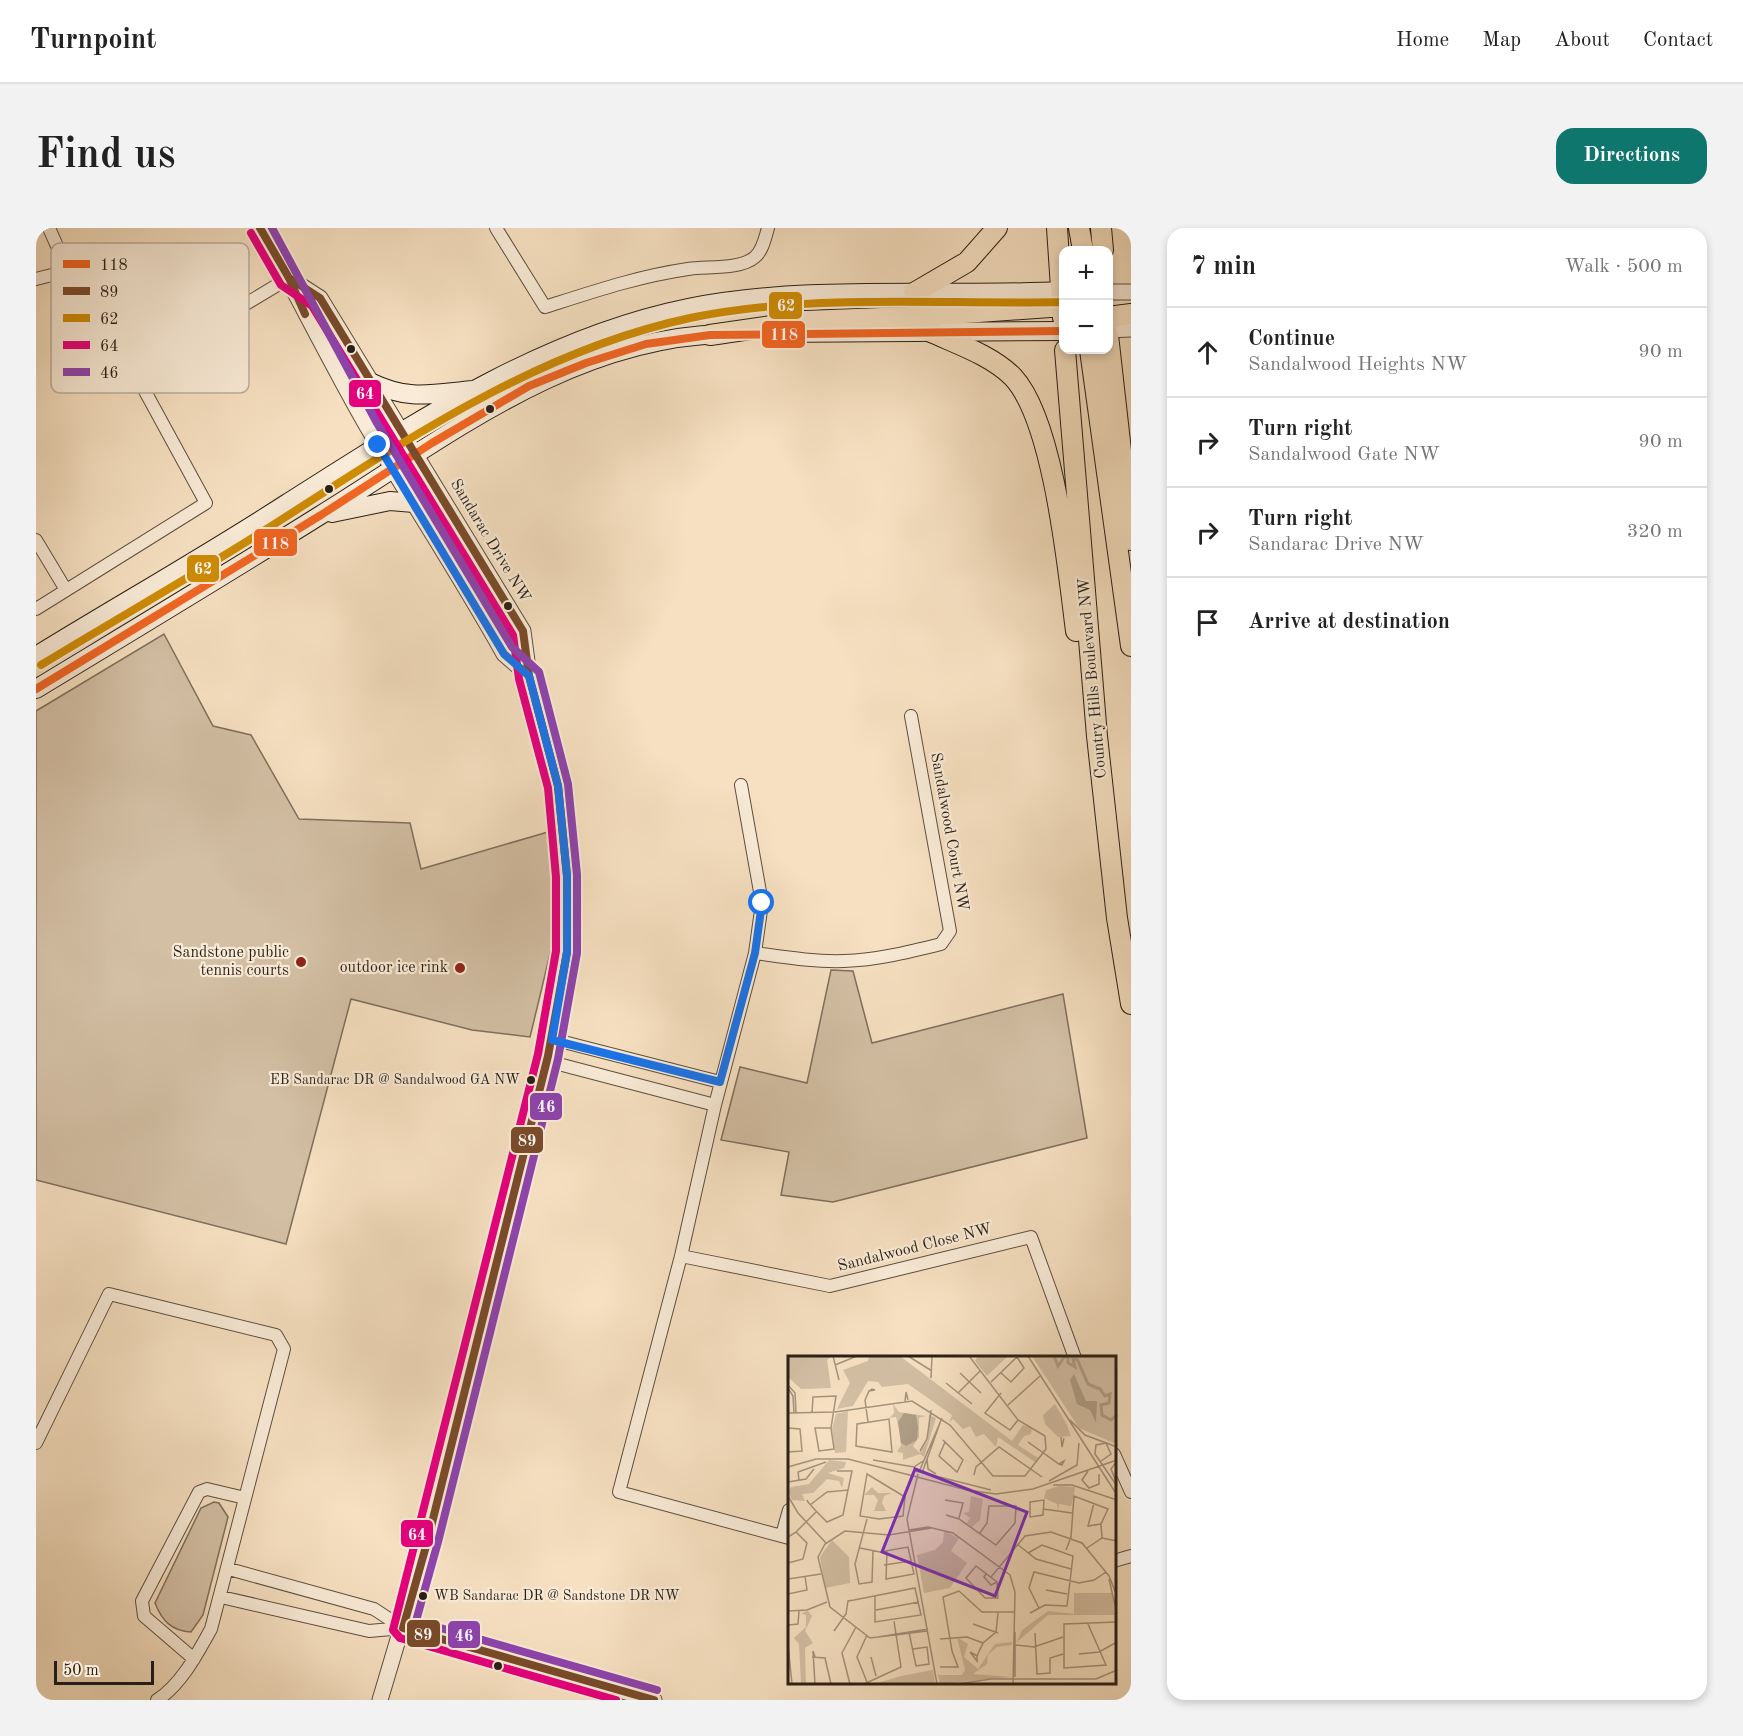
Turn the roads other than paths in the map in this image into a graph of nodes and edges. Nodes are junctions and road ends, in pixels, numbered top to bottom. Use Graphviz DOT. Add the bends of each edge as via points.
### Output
graph roads {
  1 [pos="49,228"];
  2 [pos="260,228"];
  3 [pos="496,228"];
  4 [pos="768,228"];
  5 [pos="997,228"];
  6 [pos="1057,228"];
  7 [pos="1079,228"];
  8 [pos="1101,228"];
  9 [pos="56,243"];
  10 [pos="1082,246"];
  11 [pos="1103,246"];
  12 [pos="1059,251"];
  13 [pos="51,275"];
  14 [pos="289,278"];
  15 [pos="36,279"];
  16 [pos="1113,292"];
  17 [pos="1131,292"];
  18 [pos="914,293"];
  19 [pos="1059,297"];
  20 [pos="1059,298"];
  21 [pos="249,302"];
  22 [pos="1131,315"];
  23 [pos="1113,317"];
  24 [pos="1131,329"];
  25 [pos="1113,330"];
  26 [pos="929,331"];
  27 [pos="1059,331"];
  28 [pos="710,334"];
  29 [pos="1065,354"];
  30 [pos="1091,354"];
  31 [pos="1110,354"];
  32 [pos="370,382"];
  33 [pos="480,389"];
  34 [pos="146,393"];
  35 [pos="402,431"];
  36 [pos="378,445"];
  37 [pos="416,454"];
  38 [pos="393,468"];
  39 [pos="414,503"];
  40 [pos="321,515"];
  41 [pos="36,540"];
  42 [pos="1131,540"];
  43 [pos="66,590"];
  44 [pos="36,609"];
  45 [pos="1131,646"];
  46 [pos="36,656"];
  47 [pos="529,676"];
  48 [pos="36,689"];
  49 [pos="911,716"];
  50 [pos="1097,736"];
  51 [pos="741,785"];
  52 [pos="755,953"];
  53 [pos="1131,1004"];
  54 [pos="552,1040"];
  55 [pos="547,1061"];
  56 [pos="720,1082"];
  57 [pos="715,1105"];
  58 [pos="681,1256"];
  59 [pos="1074,1356"];
  60 [pos="36,1443"];
  61 [pos="1116,1458"];
  62 [pos="1131,1492"];
  63 [pos="245,1498"];
  64 [pos="788,1519"];
  65 [pos="786,1537"];
  66 [pos="1131,1556"];
  67 [pos="1116,1561"];
  68 [pos="229,1569"];
  69 [pos="221,1597"];
  70 [pos="403,1628"];
  71 [pos="194,1659"];
  72 [pos="157,1700"];
  73 [pos="380,1700"];
  74 [pos="654,1700"];
  1 -- 9 [label="street"];
  2 -- 14 [label="street"];
  3 -- 4 [label="street" via="545,307 630,281 742,263 755,257"];
  5 -- 18 [label="main road" via="967,262"];
  6 -- 12 [label="main road"];
  7 -- 10 [label="main road"];
  8 -- 11 [label="main road"];
  13 -- 15 [label="street"];
  14 -- 21 [label="street"];
  14 -- 32 [label="street, Sandarac Drive NW" via="320,298"];
  14 -- 36 [label="street" via="301,308"];
  16 -- 17 [label="street"];
  18 -- 19 [label="main road"];
  18 -- 33 [label="main road" via="765,298 689,308 618,325 521,366"];
  20 -- 28 [label="main road" via="908,317 805,321"];
  22 -- 23 [label="main road"];
  24 -- 25 [label="street"];
  26 -- 27 [label="main road"];
  26 -- 28 [label="main road"];
  26 -- 50 [label="main road" via="984,356 1012,377 1025,393 1039,426 1066,561 1085,705"];
  28 -- 37 [label="main road" via="646,344 548,378"];
  29 -- 50 [label="main road, Country Hills Boulevard NW"];
  30 -- 45 [label="main road"];
  31 -- 42 [label="main road"];
  32 -- 33 [label="main road" via="409,396"];
  32 -- 35 [label="street, Sandarac Drive NW"];
  33 -- 35 [label="main road"];
  34 -- 43 [label="street" via="206,503"];
  35 -- 36 [label="main road"];
  35 -- 37 [label="street, Sandarac Drive NW"];
  36 -- 38 [label="street"];
  36 -- 46 [label="main road"];
  37 -- 38 [label="main road"];
  37 -- 47 [label="street, Sandarac Drive NW" via="523,631"];
  38 -- 39 [label="street"];
  38 -- 40 [label="main road"];
  39 -- 40 [label="main road" via="390,501"];
  39 -- 47 [label="street" via="504,654"];
  40 -- 48 [label="main road"];
  41 -- 43 [label="street"];
  43 -- 44 [label="street"];
  47 -- 54 [label="street, Sandarac Drive NW" via="558,786 567,876 567,952"];
  49 -- 52 [label="street, Sandalwood Court NW" via="950,931 941,944 845,961"];
  50 -- 53 [label="main road, Country Hills Boulevard NW" via="1117,918"];
  51 -- 52 [label="street" via="762,903"];
  52 -- 56 [label="street"];
  54 -- 55 [label="street, Sandarac Drive NW"];
  54 -- 56 [label="street"];
  55 -- 57 [label="street"];
  55 -- 70 [label="street, Sandarac Drive NW"];
  56 -- 57 [label="street"];
  57 -- 58 [label="street"];
  58 -- 59 [label="street, Sandalwood Close NW" via="830,1286 1032,1237"];
  58 -- 65 [label="street" via="619,1492"];
  60 -- 63 [label="street" via="109,1294 276,1335 284,1349"];
  61 -- 62 [label="street"];
  63 -- 68 [label="street"];
  63 -- 71 [label="street" via="207,1489 199,1492 142,1601 144,1616"];
  64 -- 65 [label="street"];
  66 -- 67 [label="street"];
  68 -- 69 [label="street"];
  68 -- 70 [label="street" via="374,1609"];
  69 -- 70 [label="street" via="369,1631"];
  69 -- 71 [label="street" via="212,1629"];
  70 -- 73 [label="street, Sandarac Drive NW"];
  70 -- 74 [label="street"];
  71 -- 72 [label="street"];
}
